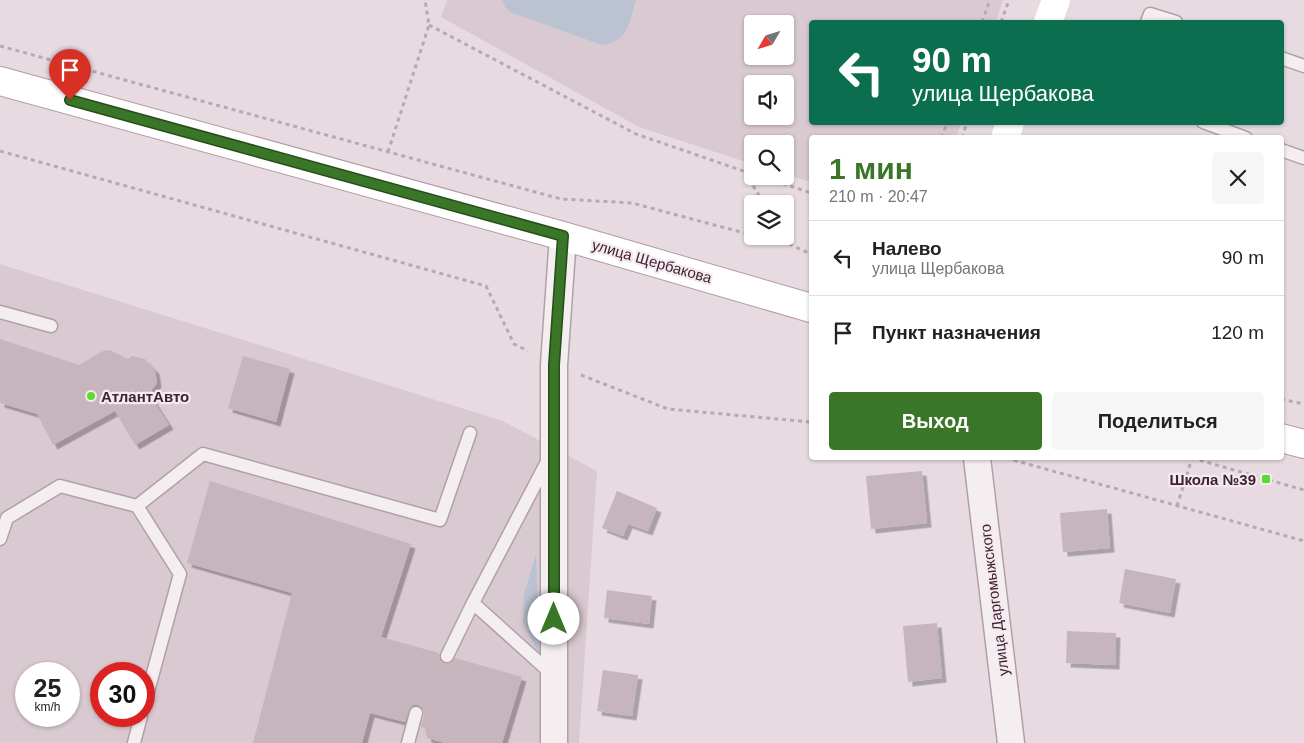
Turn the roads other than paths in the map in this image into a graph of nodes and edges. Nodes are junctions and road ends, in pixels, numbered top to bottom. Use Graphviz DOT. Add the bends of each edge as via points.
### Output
graph roads {
  1 [pos="1056,0"];
  2 [pos="1049,20"];
  3 [pos="1148,20"];
  4 [pos="1170,20"];
  5 [pos="1284,59"];
  6 [pos="1304,66"];
  7 [pos="0,81"];
  8 [pos="1211,125"];
  9 [pos="1238,135"];
  10 [pos="1284,151"];
  11 [pos="1304,158"];
  12 [pos="563,236"];
  13 [pos="809,307"];
  14 [pos="0,312"];
  15 [pos="51,326"];
  16 [pos="470,433"];
  17 [pos="1284,439"];
  18 [pos="1304,444"];
  19 [pos="553,449"];
  20 [pos="977,460"];
  21 [pos="138,506"];
  22 [pos="0,539"];
  23 [pos="472,603"];
  24 [pos="447,656"];
  25 [pos="155,666"];
  26 [pos="554,676"];
  27 [pos="416,713"];
  28 [pos="138,727"];
  29 [pos="134,743"];
  30 [pos="408,743"];
  31 [pos="554,743"];
  32 [pos="1011,743"];
  1 -- 2 [label="main road"];
  3 -- 4 [label="lane" via="1150,14"];
  5 -- 6 [label="lane"];
  7 -- 12 [label="main road, улица Щербакова"];
  8 -- 9 [label="lane"];
  10 -- 11 [label="lane"];
  12 -- 13 [label="main road, улица Щербакова"];
  12 -- 19 [label="street" via="554,365"];
  14 -- 15 [label="lane"];
  16 -- 21 [label="lane" via="440,520 203,454"];
  17 -- 18 [label="main road"];
  19 -- 23 [label="lane"];
  19 -- 26 [label="street"];
  20 -- 32 [label="street, улица Даргомыжского"];
  21 -- 22 [label="lane" via="60,486 7,518"];
  21 -- 25 [label="lane" via="180,574"];
  23 -- 24 [label="lane"];
  23 -- 26 [label="lane"];
  26 -- 31 [label="street"];
  27 -- 30 [label="lane"];
  28 -- 29 [label="lane"];
}
